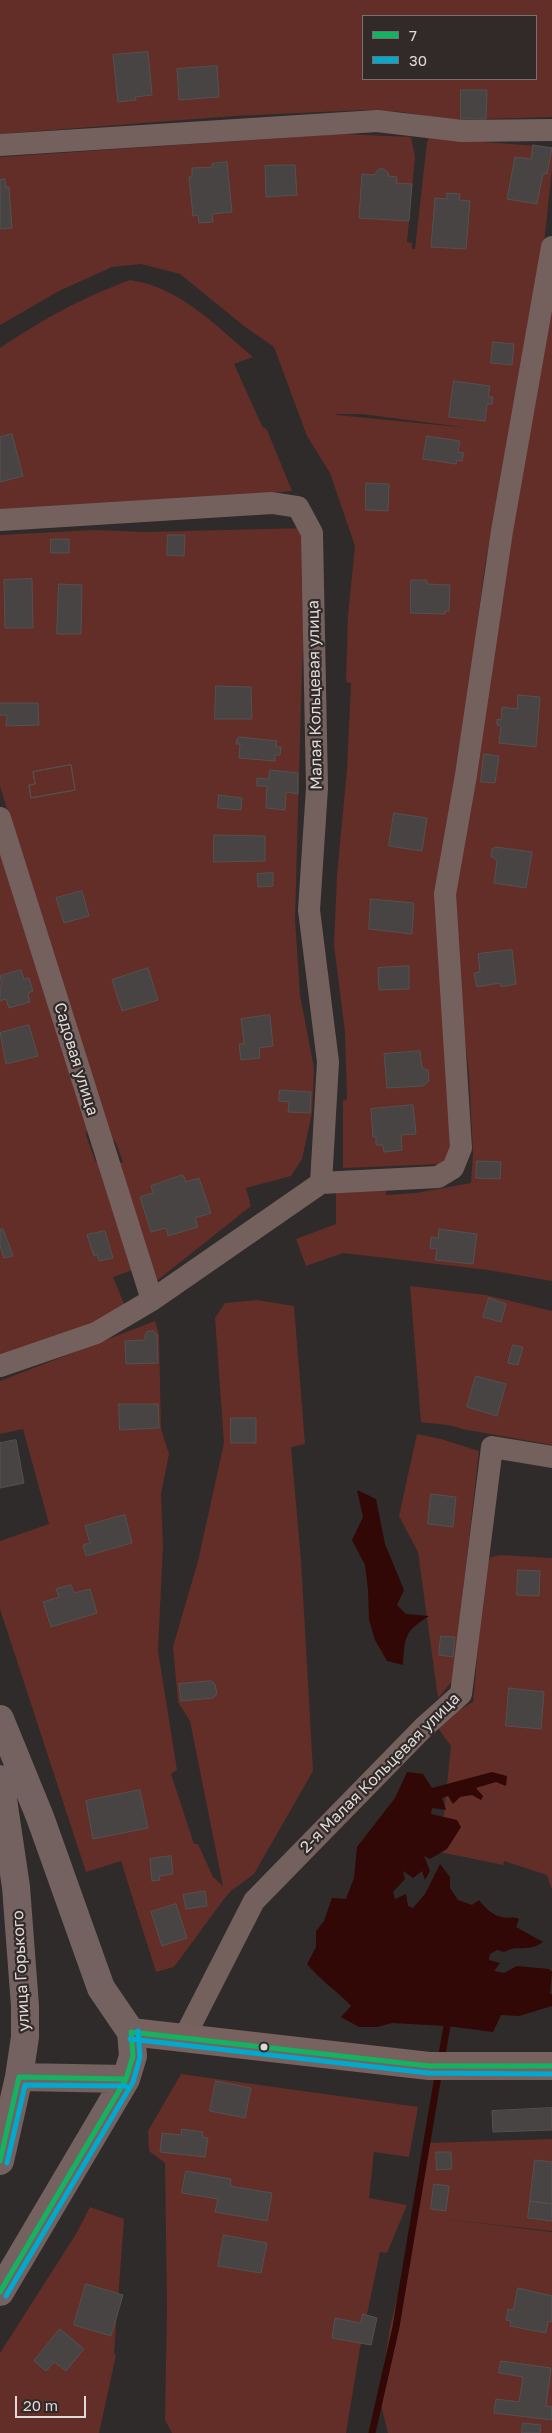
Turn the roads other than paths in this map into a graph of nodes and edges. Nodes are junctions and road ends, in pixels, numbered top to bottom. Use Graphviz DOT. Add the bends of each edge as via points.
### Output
graph roads {
  1 [pos="552,130"];
  2 [pos="0,145"];
  3 [pos="552,247"];
  4 [pos="0,520"];
  5 [pos="0,818"];
  6 [pos="320,1183"];
  7 [pos="152,1300"];
  8 [pos="0,1366"];
  9 [pos="552,1457"];
  10 [pos="0,1719"];
  11 [pos="0,1779"];
  12 [pos="131,2032"];
  13 [pos="184,2038"];
  14 [pos="552,2066"];
  15 [pos="19,2077"];
  16 [pos="126,2079"];
  17 [pos="0,2161"];
  18 [pos="0,2292"];
  1 -- 2 [label="street" via="462,130 376,121"];
  3 -- 6 [label="street" via="502,531 445,894 461,1148 453,1168 438,1177"];
  4 -- 6 [label="street, Малая Кольцевая улица" via="272,503 298,507 312,533 317,788 310,910 328,1062"];
  5 -- 7 [label="street, Садовая улица"];
  6 -- 7 [label="street"];
  7 -- 8 [label="street" via="96,1333"];
  9 -- 13 [label="street, 2-я Малая Кольцевая улица" via="492,1447 461,1694 424,1727 254,1901"];
  10 -- 12 [label="main road" via="40,1817 101,1988"];
  11 -- 15 [label="main road, улица Горького" via="16,1888 25,2006"];
  12 -- 13 [label="street"];
  12 -- 16 [label="main road" via="133,2056"];
  13 -- 14 [label="street" via="429,2066"];
  15 -- 16 [label="main road"];
  15 -- 17 [label="main road, улица Горького"];
  16 -- 18 [label="main road"];
}
